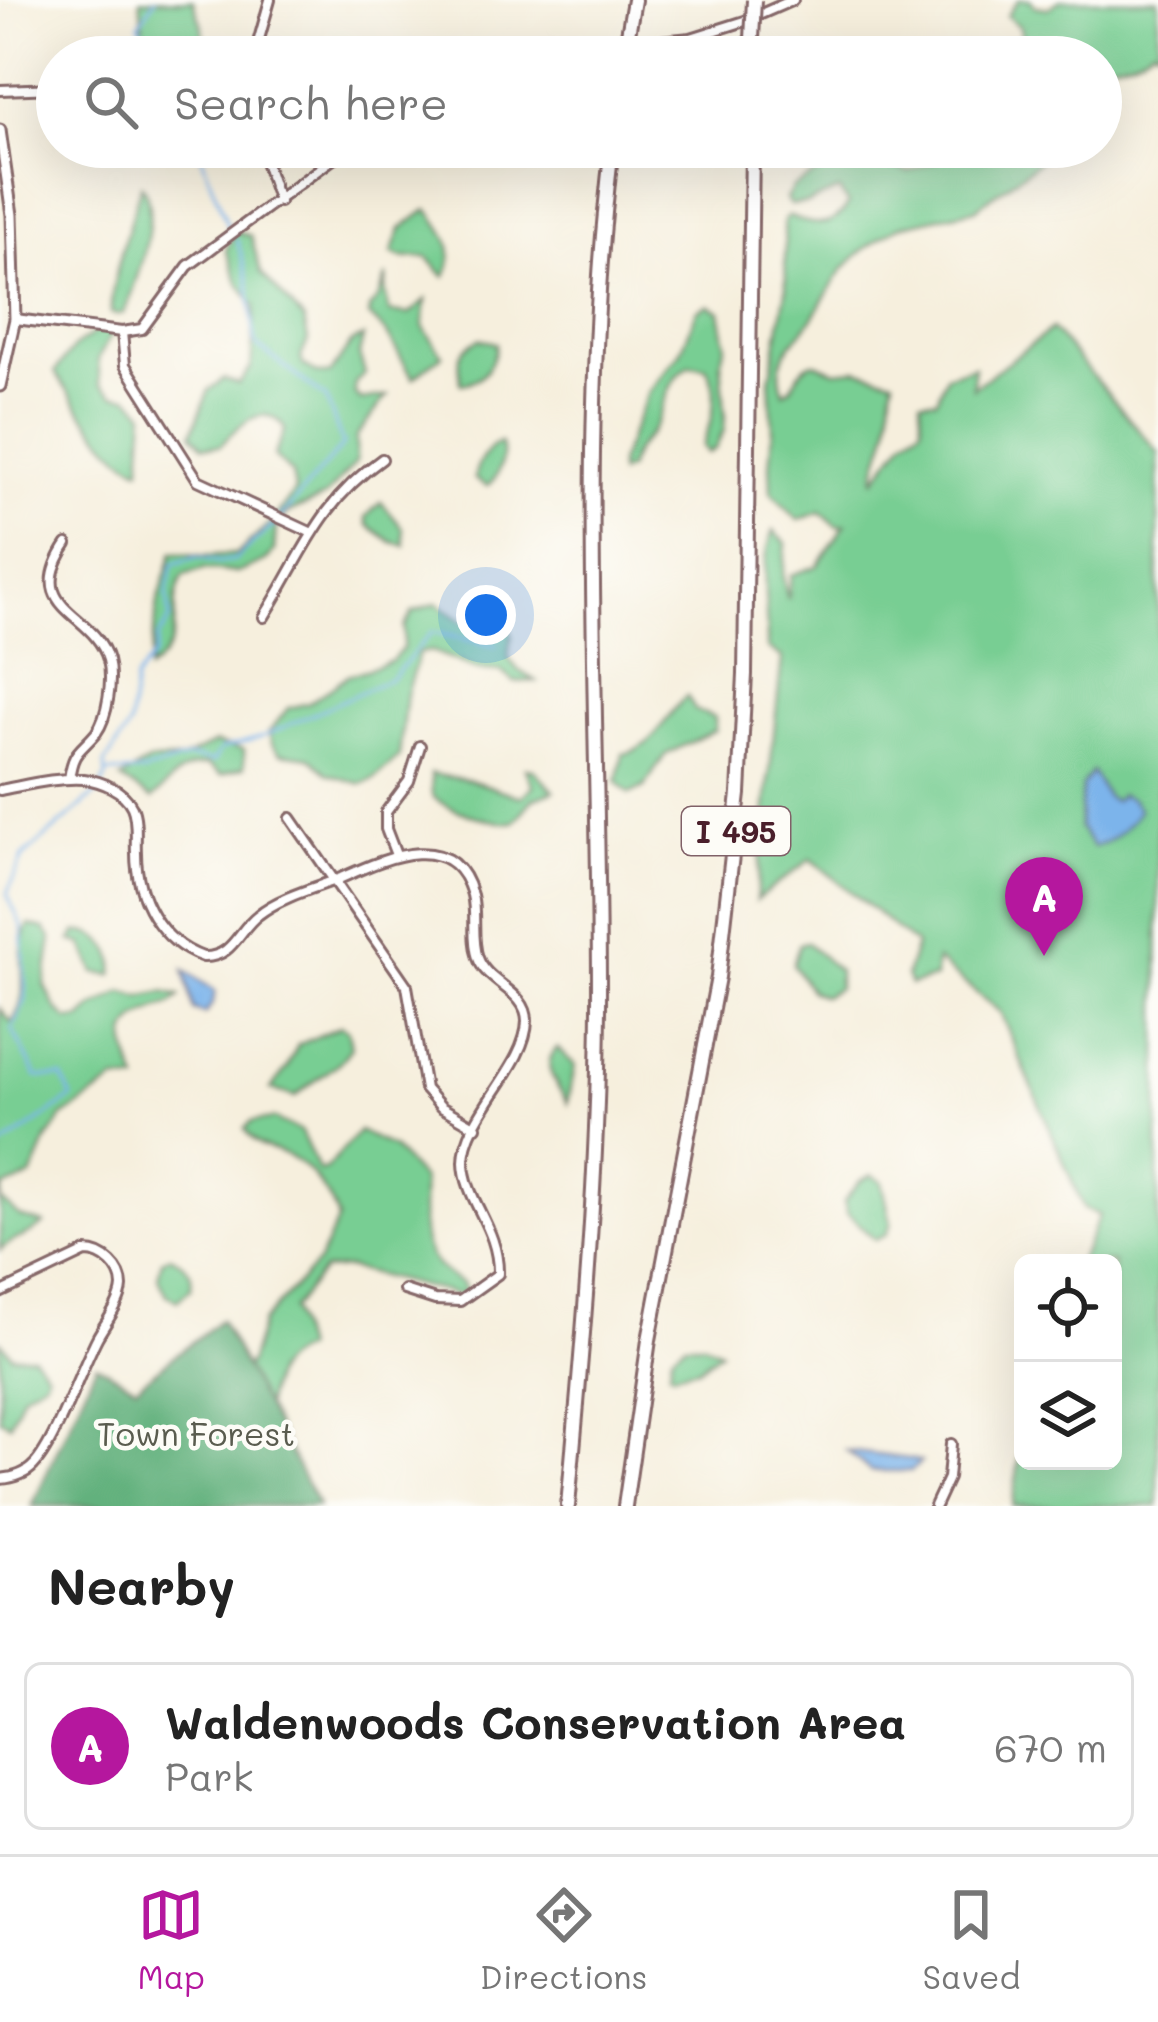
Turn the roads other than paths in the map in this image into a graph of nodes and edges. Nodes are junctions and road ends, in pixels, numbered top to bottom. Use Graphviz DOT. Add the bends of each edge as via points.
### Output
graph roads {
  1 [pos="270,0"];
  2 [pos="634,0"];
  3 [pos="754,0"];
  4 [pos="793,0"];
  5 [pos="260,36"];
  6 [pos="628,36"];
  7 [pos="698,36"];
  8 [pos="752,36"];
  9 [pos="36,89"];
  10 [pos="0,90"];
  11 [pos="0,130"];
  12 [pos="267,168"];
  13 [pos="323,168"];
  14 [pos="610,168"];
  15 [pos="752,168"];
  16 [pos="279,202"];
  17 [pos="0,213"];
  18 [pos="13,214"];
  19 [pos="15,319"];
  20 [pos="122,332"];
  21 [pos="0,386"];
  22 [pos="382,459"];
  23 [pos="310,532"];
  24 [pos="67,544"];
  25 [pos="264,616"];
  26 [pos="420,746"];
  27 [pos="70,779"];
  28 [pos="0,790"];
  29 [pos="291,818"];
  30 [pos="396,855"];
  31 [pos="332,881"];
  32 [pos="476,1126"];
  33 [pos="404,1290"];
  34 [pos="0,1293"];
  35 [pos="950,1444"];
  36 [pos="0,1479"];
  37 [pos="568,1506"];
  38 [pos="626,1506"];
  39 [pos="935,1506"];
  1 -- 5 [label="street"];
  2 -- 6 [label="highway, bridge"];
  3 -- 8 [label="highway, bridge"];
  4 -- 7 [label="street"];
  9 -- 10 [label="street"];
  11 -- 18 [label="main road"];
  12 -- 16 [label="street"];
  13 -- 16 [label="street"];
  14 -- 37 [label="highway" via="592,442 598,1110"];
  15 -- 38 [label="highway, I 495" via="740,794 718,977"];
  16 -- 20 [label="street" via="188,266 145,326"];
  17 -- 18 [label="street"];
  18 -- 19 [label="main road"];
  19 -- 20 [label="street"];
  19 -- 21 [label="main road"];
  20 -- 23 [label="street" via="125,365 198,480"];
  22 -- 23 [label="street"];
  23 -- 25 [label="street"];
  24 -- 27 [label="street" via="54,566 57,599 102,647 110,668 100,728 74,755"];
  26 -- 30 [label="street" via="410,781 386,812"];
  27 -- 28 [label="street"];
  27 -- 31 [label="street" via="103,784 133,809 146,906 196,955 225,952 263,911"];
  29 -- 31 [label="street"];
  30 -- 31 [label="street"];
  30 -- 32 [label="street" via="430,854 459,872 472,898 478,958 526,1014"];
  31 -- 32 [label="street" via="411,994 425,1089"];
  32 -- 33 [label="street" via="465,1170 498,1249 498,1274 460,1301"];
  34 -- 36 [label="street" via="86,1252 116,1267 122,1280 121,1297 44,1452 32,1468"];
  35 -- 39 [label="street" via="947,1482"];
}
